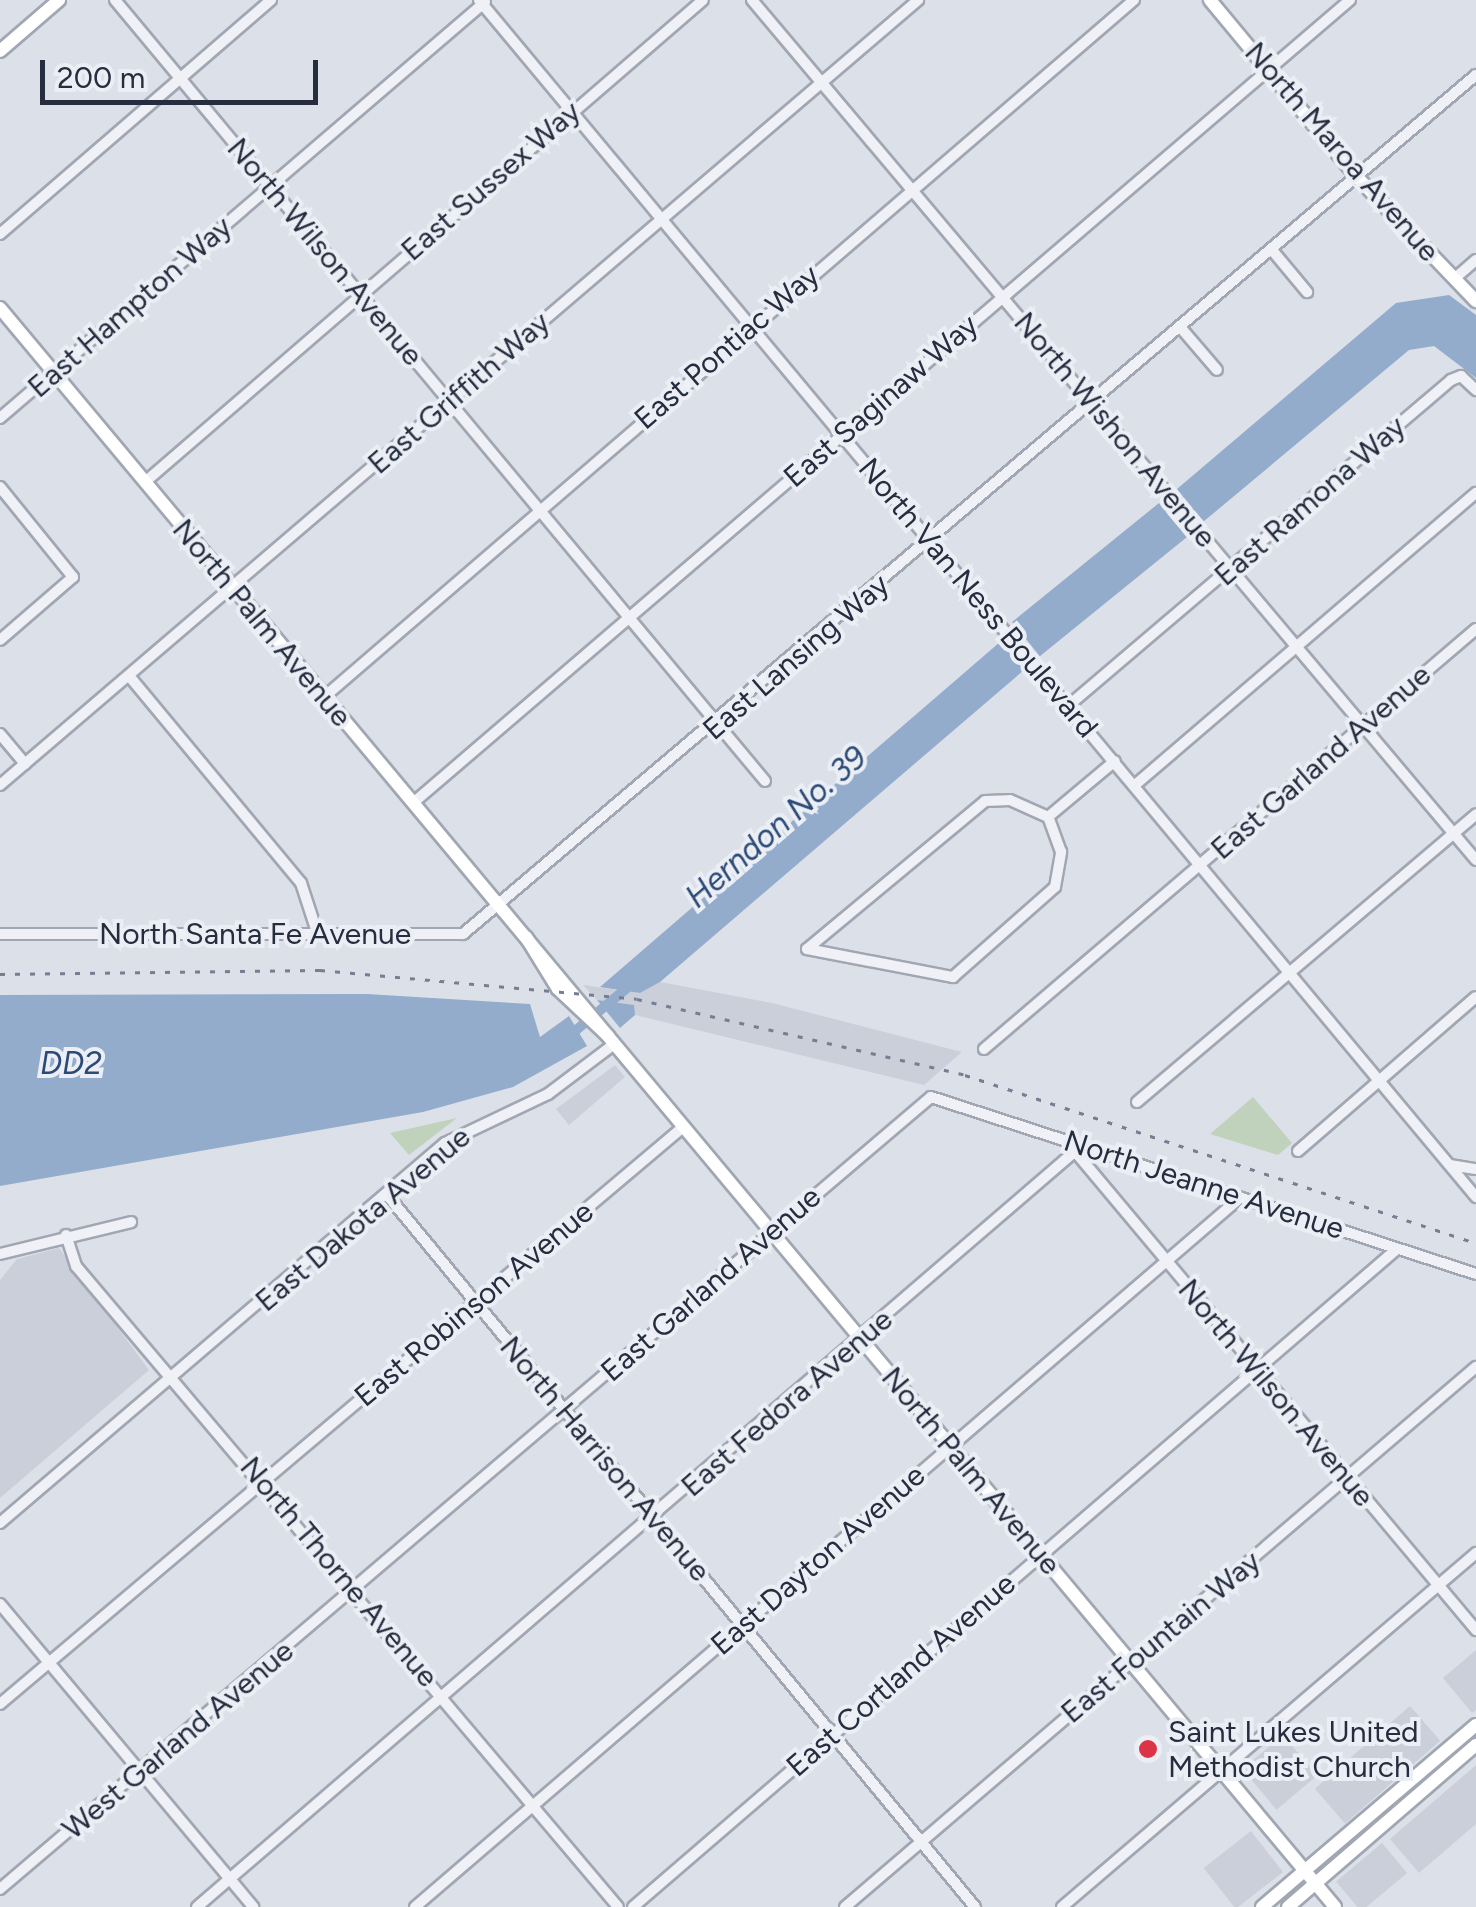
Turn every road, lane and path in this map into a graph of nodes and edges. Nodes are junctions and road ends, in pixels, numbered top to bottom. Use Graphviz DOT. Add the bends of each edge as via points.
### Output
graph roads {
  1 [pos="58,0"];
  2 [pos="115,0"];
  3 [pos="271,0"];
  4 [pos="703,0"];
  5 [pos="752,0"];
  6 [pos="918,0"];
  7 [pos="1134,0"];
  8 [pos="1210,0"];
  9 [pos="1350,0"];
  10 [pos="483,1"];
  11 [pos="0,51"];
  12 [pos="1269,69"];
  13 [pos="1476,75"];
  14 [pos="180,79"];
  15 [pos="821,82"];
  16 [pos="573,112"];
  17 [pos="1357,177"];
  18 [pos="270,186"];
  19 [pos="912,189"];
  20 [pos="662,218"];
  21 [pos="0,234"];
  22 [pos="1272,250"];
  23 [pos="1476,260"];
  24 [pos="1454,279"];
  25 [pos="1307,292"];
  26 [pos="360,294"];
  27 [pos="1003,296"];
  28 [pos="1476,301"];
  29 [pos="0,308"];
  30 [pos="752,326"];
  31 [pos="1181,328"];
  32 [pos="1217,370"];
  33 [pos="55,373"];
  34 [pos="1476,390"];
  35 [pos="449,402"];
  36 [pos="1092,403"];
  37 [pos="0,418"];
  38 [pos="842,434"];
  39 [pos="145,482"];
  40 [pos="1,491"];
  41 [pos="1476,494"];
  42 [pos="538,508"];
  43 [pos="930,541"];
  44 [pos="1232,570"];
  45 [pos="231,588"];
  46 [pos="628,617"];
  47 [pos="1476,629"];
  48 [pos="0,640"];
  49 [pos="1297,647"];
  50 [pos="130,677"];
  51 [pos="324,698"];
  52 [pos="1068,706"];
  53 [pos="717,725"];
  54 [pos="1364,726"];
  55 [pos="0,734"];
  56 [pos="1114,761"];
  57 [pos="25,764"];
  58 [pos="765,780"];
  59 [pos="0,785"];
  60 [pos="1135,785"];
  61 [pos="413,803"];
  62 [pos="1476,814"];
  63 [pos="1048,818"];
  64 [pos="1454,833"];
  65 [pos="1476,860"];
  66 [pos="1201,866"];
  67 [pos="502,908"];
  68 [pos="316,929"];
  69 [pos="0,934"];
  70 [pos="1290,971"];
  71 [pos="1476,997"];
  72 [pos="606,1034"];
  73 [pos="984,1050"];
  74 [pos="1380,1080"];
  75 [pos="931,1097"];
  76 [pos="1136,1102"];
  77 [pos="684,1126"];
  78 [pos="1080,1150"];
  79 [pos="1298,1152"];
  80 [pos="1450,1165"];
  81 [pos="1476,1170"];
  82 [pos="388,1196"];
  83 [pos="1476,1196"];
  84 [pos="1240,1198"];
  85 [pos="131,1222"];
  86 [pos="771,1230"];
  87 [pos="66,1236"];
  88 [pos="1397,1248"];
  89 [pos="0,1254"];
  90 [pos="1166,1262"];
  91 [pos="1476,1274"];
  92 [pos="476,1302"];
  93 [pos="860,1338"];
  94 [pos="1476,1368"];
  95 [pos="1257,1370"];
  96 [pos="171,1375"];
  97 [pos="566,1411"];
  98 [pos="950,1446"];
  99 [pos="1348,1478"];
  100 [pos="264,1481"];
  101 [pos="654,1518"];
  102 [pos="0,1523"];
  103 [pos="1040,1554"];
  104 [pos="1476,1554"];
  105 [pos="1439,1585"];
  106 [pos="355,1591"];
  107 [pos="0,1604"];
  108 [pos="744,1624"];
  109 [pos="1476,1630"];
  110 [pos="49,1661"];
  111 [pos="1130,1662"];
  112 [pos="443,1697"];
  113 [pos="0,1704"];
  114 [pos="1476,1725"];
  115 [pos="835,1732"];
  116 [pos="1476,1745"];
  117 [pos="142,1771"];
  118 [pos="1220,1771"];
  119 [pos="533,1804"];
  120 [pos="922,1841"];
  121 [pos="1304,1871"];
  122 [pos="231,1880"];
  123 [pos="1315,1884"];
  124 [pos="0,1889"];
  125 [pos="197,1907"];
  126 [pos="253,1907"];
  127 [pos="414,1907"];
  128 [pos="618,1907"];
  129 [pos="633,1907"];
  130 [pos="845,1907"];
  131 [pos="976,1907"];
  132 [pos="1062,1907"];
  133 [pos="1262,1907"];
  134 [pos="1288,1907"];
  135 [pos="1334,1907"];
  1 -- 11 [label="main road"];
  2 -- 14 [label="street, North Wilson Avenue"];
  3 -- 14 [label="street"];
  4 -- 16 [label="street, East Sussex Way"];
  5 -- 15 [label="street, North Wishon Avenue"];
  6 -- 15 [label="street, East Griffith Way"];
  7 -- 19 [label="street, East Pontiac Way"];
  8 -- 12 [label="main road, North Maroa Avenue"];
  9 -- 12 [label="street, East Saginaw Way"];
  10 -- 16 [label="street, North Van Ness Boulevard"];
  10 -- 18 [label="street, East Hampton Way"];
  12 -- 17 [label="main road, North Maroa Avenue"];
  12 -- 27 [label="street, East Saginaw Way"];
  13 -- 17 [label="street, East Lansing Way"];
  14 -- 18 [label="street, North Wilson Avenue"];
  14 -- 21 [label="street"];
  15 -- 19 [label="street, North Wishon Avenue"];
  15 -- 20 [label="street, East Griffith Way"];
  16 -- 20 [label="street, North Van Ness Boulevard"];
  16 -- 26 [label="street, East Sussex Way"];
  17 -- 22 [label="street, East Lansing Way"];
  17 -- 24 [label="main road, North Maroa Avenue"];
  18 -- 26 [label="street, North Wilson Avenue"];
  18 -- 33 [label="street, East Hampton Way"];
  19 -- 27 [label="street, North Wishon Avenue"];
  19 -- 30 [label="street, East Pontiac Way"];
  20 -- 30 [label="street, North Van Ness Boulevard"];
  20 -- 35 [label="street, East Griffith Way"];
  22 -- 25 [label="street"];
  22 -- 31 [label="street, East Lansing Way"];
  23 -- 24 [label="street"];
  24 -- 28 [label="main road, North Maroa Avenue"];
  26 -- 35 [label="street, North Wilson Avenue"];
  26 -- 39 [label="street, East Sussex Way"];
  27 -- 36 [label="street, North Wishon Avenue"];
  27 -- 38 [label="street, East Saginaw Way"];
  29 -- 33 [label="main road, North Palm Avenue"];
  30 -- 38 [label="street, North Van Ness Boulevard"];
  30 -- 42 [label="street, East Pontiac Way"];
  31 -- 32 [label="street"];
  31 -- 36 [label="street, East Lansing Way"];
  33 -- 37 [label="street, East Hampton Way"];
  33 -- 39 [label="main road, North Palm Avenue"];
  34 -- 44 [label="street, East Ramona Way" via="1461,376"];
  35 -- 42 [label="street, North Wilson Avenue"];
  35 -- 45 [label="street, East Griffith Way"];
  36 -- 43 [label="street, East Lansing Way"];
  36 -- 44 [label="street, North Wishon Avenue"];
  38 -- 43 [label="street, North Van Ness Boulevard"];
  38 -- 46 [label="street, East Saginaw Way"];
  39 -- 45 [label="main road, North Palm Avenue"];
  40 -- 48 [label="street" via="73,576"];
  41 -- 49 [label="street"];
  42 -- 46 [label="street, North Wilson Avenue"];
  42 -- 51 [label="street, East Pontiac Way"];
  43 -- 52 [label="street, North Van Ness Boulevard"];
  43 -- 53 [label="street, East Lansing Way"];
  44 -- 49 [label="street, North Wishon Avenue"];
  44 -- 52 [label="street, East Ramona Way"];
  45 -- 50 [label="street, East Griffith Way"];
  45 -- 51 [label="main road, North Palm Avenue"];
  46 -- 53 [label="street, North Wilson Avenue"];
  46 -- 61 [label="street, East Saginaw Way"];
  47 -- 54 [label="street, East Garland Avenue"];
  49 -- 54 [label="street, North Wishon Avenue"];
  49 -- 60 [label="street"];
  50 -- 57 [label="street, East Griffith Way"];
  50 -- 68 [label="street" via="301,883"];
  51 -- 61 [label="main road, North Palm Avenue"];
  52 -- 56 [label="street, North Van Ness Boulevard"];
  53 -- 58 [label="street, North Wilson Avenue"];
  53 -- 67 [label="street, East Lansing Way"];
  54 -- 64 [label="street, North Wishon Avenue"];
  54 -- 66 [label="street, East Garland Avenue"];
  55 -- 57 [label="street"];
  56 -- 60 [label="street, North Van Ness Boulevard"];
  56 -- 63 [label="street"];
  57 -- 59 [label="street, East Griffith Way"];
  60 -- 66 [label="street, North Van Ness Boulevard"];
  61 -- 67 [label="main road, North Palm Avenue"];
  62 -- 64 [label="street"];
  63 -- 63 [label="street" via="1060,852 1056,887 964,968 937,980 807,949 984,801 1010,800"];
  64 -- 65 [label="street, North Wishon Avenue"];
  64 -- 70 [label="street"];
  66 -- 70 [label="street, North Van Ness Boulevard"];
  66 -- 73 [label="street, East Garland Avenue"];
  67 -- 68 [label="street, North Santa Fe Avenue" via="447,936"];
  67 -- 72 [label="main road, North Palm Avenue"];
  68 -- 69 [label="street, North Santa Fe Avenue"];
  70 -- 74 [label="street, North Van Ness Boulevard"];
  70 -- 76 [label="street"];
  71 -- 74 [label="street"];
  72 -- 77 [label="main road, North Palm Avenue"];
  72 -- 82 [label="street, East Dakota Avenue" via="548,1094 445,1143"];
  74 -- 79 [label="street"];
  74 -- 80 [label="street, North Van Ness Boulevard"];
  75 -- 78 [label="street, North Jeanne Avenue"];
  75 -- 86 [label="street, East Garland Avenue"];
  77 -- 86 [label="main road, North Palm Avenue"];
  77 -- 92 [label="street, East Robinson Avenue"];
  78 -- 84 [label="street, North Jeanne Avenue"];
  78 -- 90 [label="street, North Wilson Avenue"];
  78 -- 93 [label="street, East Fedora Avenue"];
  80 -- 81 [label="street"];
  80 -- 83 [label="street, North Van Ness Boulevard"];
  82 -- 92 [label="street, North Harrison Avenue"];
  82 -- 96 [label="street, East Dakota Avenue"];
  84 -- 88 [label="street, North Jeanne Avenue"];
  84 -- 90 [label="street, East Dayton Avenue"];
  85 -- 87 [label="street"];
  86 -- 93 [label="main road, North Palm Avenue"];
  86 -- 97 [label="street, East Garland Avenue"];
  87 -- 89 [label="street"];
  87 -- 96 [label="street, North Thorne Avenue" via="76,1266"];
  88 -- 91 [label="street, North Jeanne Avenue"];
  88 -- 95 [label="street, East Cortland Avenue"];
  90 -- 95 [label="street, North Wilson Avenue"];
  90 -- 98 [label="street, East Dayton Avenue"];
  92 -- 97 [label="street, North Harrison Avenue"];
  92 -- 100 [label="street, East Robinson Avenue"];
  93 -- 98 [label="main road, North Palm Avenue"];
  93 -- 101 [label="street, East Fedora Avenue"];
  94 -- 99 [label="street, East Fountain Way"];
  95 -- 99 [label="street, North Wilson Avenue"];
  95 -- 103 [label="street, East Cortland Avenue"];
  96 -- 100 [label="street, North Thorne Avenue"];
  96 -- 102 [label="street, East Dakota Avenue"];
  97 -- 101 [label="street, North Harrison Avenue"];
  97 -- 106 [label="street, East Garland Avenue"];
  98 -- 103 [label="main road, North Palm Avenue"];
  98 -- 108 [label="street, East Dayton Avenue"];
  99 -- 105 [label="street, North Wilson Avenue"];
  99 -- 111 [label="street, East Fountain Way"];
  100 -- 106 [label="street, North Thorne Avenue"];
  100 -- 110 [label="street, East Robinson Avenue"];
  101 -- 108 [label="street, North Harrison Avenue"];
  101 -- 112 [label="street, East Fedora Avenue"];
  103 -- 111 [label="main road, North Palm Avenue"];
  103 -- 115 [label="street, East Cortland Avenue"];
  104 -- 105 [label="street"];
  105 -- 109 [label="street, North Wilson Avenue"];
  105 -- 118 [label="street"];
  106 -- 112 [label="street, North Thorne Avenue"];
  106 -- 117 [label="street, West Garland Avenue"];
  107 -- 110 [label="street"];
  108 -- 115 [label="street, North Harrison Avenue"];
  108 -- 119 [label="street, East Dayton Avenue"];
  110 -- 113 [label="street, East Robinson Avenue"];
  110 -- 117 [label="street"];
  111 -- 118 [label="main road, North Palm Avenue"];
  111 -- 120 [label="street, East Fountain Way"];
  112 -- 119 [label="street, North Thorne Avenue"];
  112 -- 122 [label="street, East Fedora Avenue"];
  114 -- 121 [label="main road"];
  115 -- 120 [label="street, North Harrison Avenue"];
  115 -- 129 [label="street, East Cortland Avenue"];
  116 -- 123 [label="main road"];
  117 -- 122 [label="street"];
  117 -- 124 [label="street, West Garland Avenue"];
  118 -- 121 [label="main road, North Palm Avenue"];
  118 -- 132 [label="street"];
  119 -- 127 [label="street, East Dayton Avenue"];
  119 -- 128 [label="street, North Thorne Avenue"];
  120 -- 130 [label="street, East Fountain Way"];
  120 -- 131 [label="street, North Harrison Avenue"];
  121 -- 123 [label="main road, North Palm Avenue"];
  121 -- 133 [label="main road"];
  122 -- 125 [label="street, East Fedora Avenue"];
  122 -- 126 [label="street"];
  123 -- 134 [label="main road"];
  123 -- 135 [label="main road, North Palm Avenue"];
}
